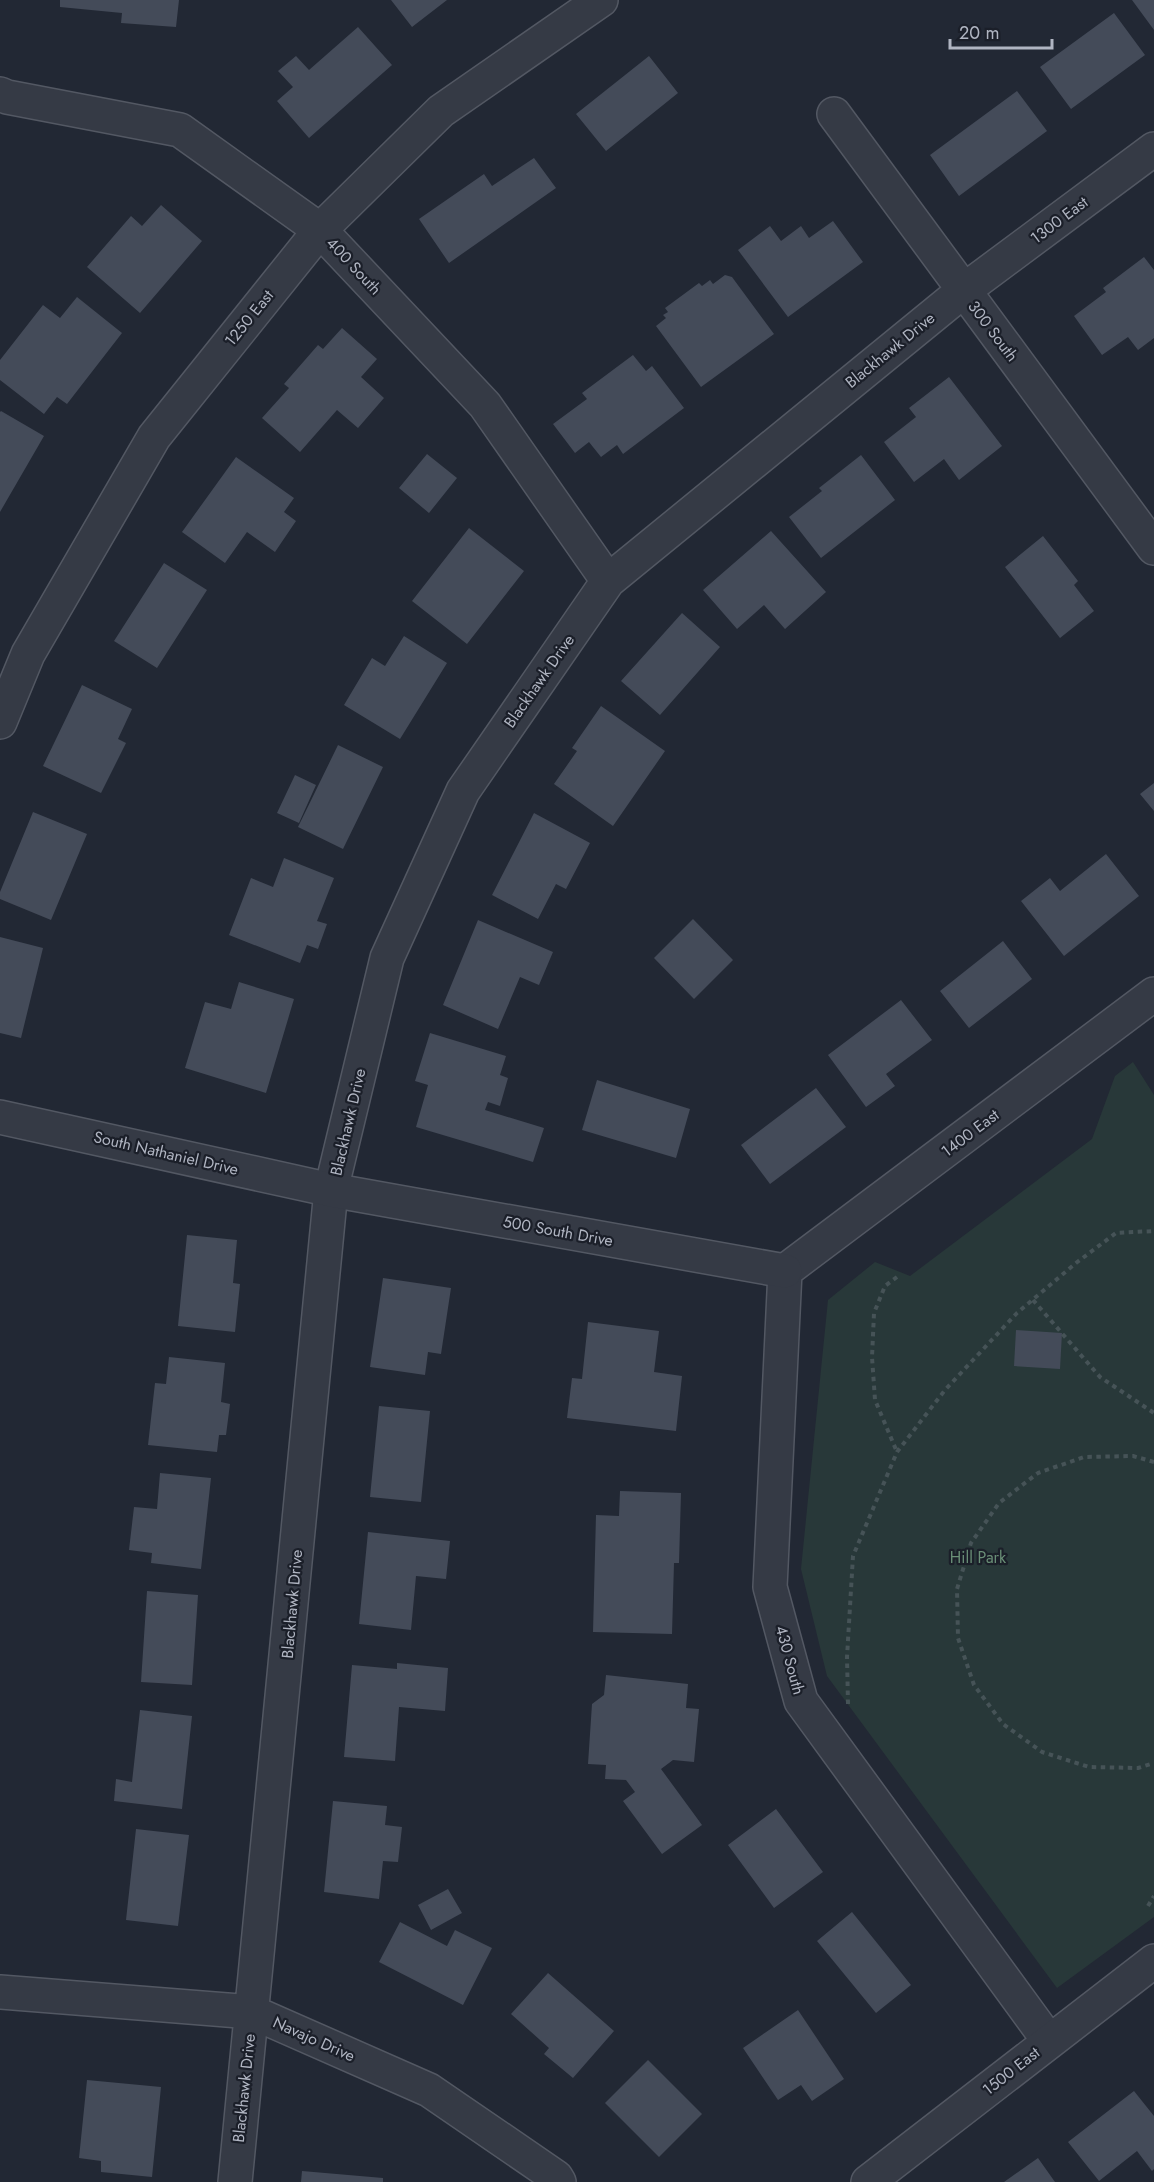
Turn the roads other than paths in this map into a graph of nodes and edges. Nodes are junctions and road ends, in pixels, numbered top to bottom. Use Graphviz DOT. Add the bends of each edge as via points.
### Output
graph roads {
  1 [pos="601,0"];
  2 [pos="0,94"];
  3 [pos="834,114"];
  4 [pos="1154,150"];
  5 [pos="320,230"];
  6 [pos="963,291"];
  7 [pos="1154,548"];
  8 [pos="608,581"];
  9 [pos="0,722"];
  10 [pos="1154,994"];
  11 [pos="0,1117"];
  12 [pos="331,1190"];
  13 [pos="785,1271"];
  14 [pos="1154,1961"];
  15 [pos="0,1992"];
  16 [pos="252,2012"];
  17 [pos="1049,2041"];
  18 [pos="235,2182"];
  19 [pos="559,2182"];
  20 [pos="868,2182"];
  1 -- 5 [label="street, 1250 East" via="441,111"];
  2 -- 5 [label="street, 400 South" via="180,129"];
  3 -- 6 [label="street, 300 South"];
  4 -- 6 [label="street, 1300 East"];
  5 -- 8 [label="street, 400 South" via="485,405"];
  5 -- 9 [label="street, 1250 East" via="154,437 28,654"];
  6 -- 7 [label="street, 300 South"];
  6 -- 8 [label="street, Blackhawk Drive"];
  8 -- 12 [label="street, Blackhawk Drive" via="463,791 387,958"];
  10 -- 13 [label="street, 1400 East"];
  11 -- 12 [label="street, South Nathaniel Drive"];
  12 -- 13 [label="street, 500 South Drive"];
  12 -- 16 [label="street, Blackhawk Drive"];
  13 -- 17 [label="street, 430 South" via="771,1587 801,1701"];
  14 -- 17 [label="street, 1500 East"];
  15 -- 16 [label="street, Navajo Drive"];
  16 -- 18 [label="street, Blackhawk Drive"];
  16 -- 19 [label="street, Navajo Drive" via="429,2090"];
  17 -- 20 [label="street, 1500 East"];
}
